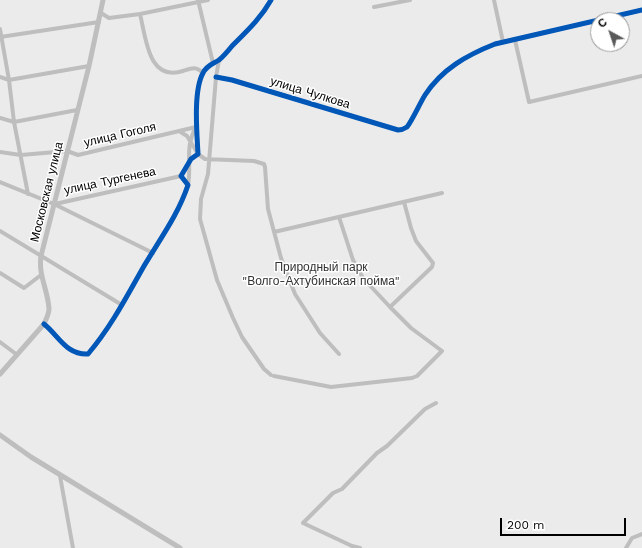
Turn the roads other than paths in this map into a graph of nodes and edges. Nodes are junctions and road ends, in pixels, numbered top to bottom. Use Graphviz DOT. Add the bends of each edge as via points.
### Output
graph roads {
  1 [pos="103,0"];
  2 [pos="208,0"];
  3 [pos="271,0"];
  4 [pos="410,0"];
  5 [pos="494,0"];
  6 [pos="198,1"];
  7 [pos="374,8"];
  8 [pos="642,10"];
  9 [pos="101,14"];
  10 [pos="140,14"];
  11 [pos="99,22"];
  12 [pos="0,29"];
  13 [pos="1,37"];
  14 [pos="515,40"];
  15 [pos="502,42"];
  16 [pos="219,60"];
  17 [pos="213,63"];
  18 [pos="89,66"];
  19 [pos="203,73"];
  20 [pos="642,76"];
  21 [pos="0,77"];
  22 [pos="216,77"];
  23 [pos="9,80"];
  24 [pos="77,110"];
  25 [pos="0,118"];
  26 [pos="14,122"];
  27 [pos="196,127"];
  28 [pos="179,131"];
  29 [pos="190,140"];
  30 [pos="68,151"];
  31 [pos="0,152"];
  32 [pos="198,154"];
  33 [pos="21,155"];
  34 [pos="210,159"];
  35 [pos="188,163"];
  36 [pos="181,176"];
  37 [pos="0,182"];
  38 [pos="188,185"];
  39 [pos="442,193"];
  40 [pos="28,194"];
  41 [pos="404,202"];
  42 [pos="54,204"];
  43 [pos="339,217"];
  44 [pos="0,230"];
  45 [pos="274,232"];
  46 [pos="152,253"];
  47 [pos="40,256"];
  48 [pos="0,273"];
  49 [pos="41,275"];
  50 [pos="122,305"];
  51 [pos="390,308"];
  52 [pos="44,324"];
  53 [pos="0,342"];
  54 [pos="16,354"];
  55 [pos="340,354"];
  56 [pos="0,374"];
  57 [pos="436,403"];
  58 [pos="1,437"];
  59 [pos="60,476"];
  60 [pos="642,534"];
  61 [pos="73,548"];
  62 [pos="180,548"];
  63 [pos="360,548"];
  64 [pos="626,548"];
  1 -- 9 [label="street, Московская улица"];
  2 -- 6 [label="street"];
  3 -- 16 [label="street" via="252,27"];
  4 -- 7 [label="street"];
  5 -- 15 [label="street"];
  6 -- 10 [label="street"];
  6 -- 17 [label="street"];
  8 -- 14 [label="street"];
  9 -- 10 [label="street" via="109,18"];
  9 -- 11 [label="street, Московская улица"];
  10 -- 19 [label="street" via="151,56 158,68 176,72 194,67"];
  11 -- 13 [label="street"];
  11 -- 18 [label="street, Московская улица"];
  12 -- 13 [label="street"];
  13 -- 23 [label="street"];
  14 -- 15 [label="street"];
  14 -- 20 [label="street" via="530,102"];
  15 -- 22 [label="street, улица Чулкова" via="477,51 452,66 429,88 406,128 398,130"];
  16 -- 17 [label="street"];
  16 -- 22 [label="street"];
  17 -- 19 [label="street"];
  18 -- 23 [label="street"];
  18 -- 24 [label="street, Московская улица"];
  19 -- 27 [label="street" via="198,88"];
  21 -- 23 [label="street"];
  22 -- 34 [label="street"];
  23 -- 26 [label="street"];
  24 -- 26 [label="street"];
  24 -- 30 [label="street, Московская улица"];
  25 -- 26 [label="street"];
  26 -- 33 [label="street"];
  27 -- 28 [label="street, улица Гоголя"];
  27 -- 29 [label="street"];
  27 -- 32 [label="street"];
  28 -- 29 [label="street"];
  28 -- 30 [label="street, улица Гоголя" via="78,155"];
  29 -- 32 [label="street"];
  29 -- 35 [label="street"];
  30 -- 33 [label="street, улица Гоголя"];
  30 -- 42 [label="street, Московская улица"];
  31 -- 33 [label="street, улица Гоголя"];
  32 -- 34 [label="street"];
  32 -- 35 [label="street"];
  33 -- 40 [label="street"];
  34 -- 45 [label="street" via="254,161 264,164 268,208"];
  34 -- 51 [label="street" via="201,199 200,220 217,280 242,337 264,369 273,376 331,387 417,376 442,351"];
  35 -- 36 [label="street"];
  35 -- 38 [label="street"];
  36 -- 38 [label="street"];
  36 -- 42 [label="street, улица Тургенева"];
  37 -- 40 [label="street, улица Тургенева"];
  38 -- 46 [label="street" via="177,213"];
  39 -- 41 [label="street"];
  40 -- 42 [label="street, улица Тургенева"];
  41 -- 43 [label="street"];
  41 -- 51 [label="street" via="416,241 433,263 432,267"];
  42 -- 46 [label="street"];
  42 -- 47 [label="street, Московская улица"];
  43 -- 45 [label="street"];
  43 -- 51 [label="street" via="353,260 363,278"];
  44 -- 47 [label="street"];
  45 -- 55 [label="street" via="295,294 320,332"];
  46 -- 50 [label="street"];
  47 -- 49 [label="street, Московская улица"];
  47 -- 50 [label="street"];
  48 -- 49 [label="street" via="24,288"];
  49 -- 52 [label="street, Московская улица" via="49,309"];
  50 -- 52 [label="street" via="88,354 69,350"];
  52 -- 54 [label="street"];
  53 -- 54 [label="street"];
  54 -- 56 [label="street"];
  57 -- 63 [label="street" via="425,409 342,489 333,492 303,523"];
  58 -- 59 [label="street"];
  59 -- 61 [label="street"];
  59 -- 62 [label="street"];
  60 -- 64 [label="street" via="632,538"];
}
